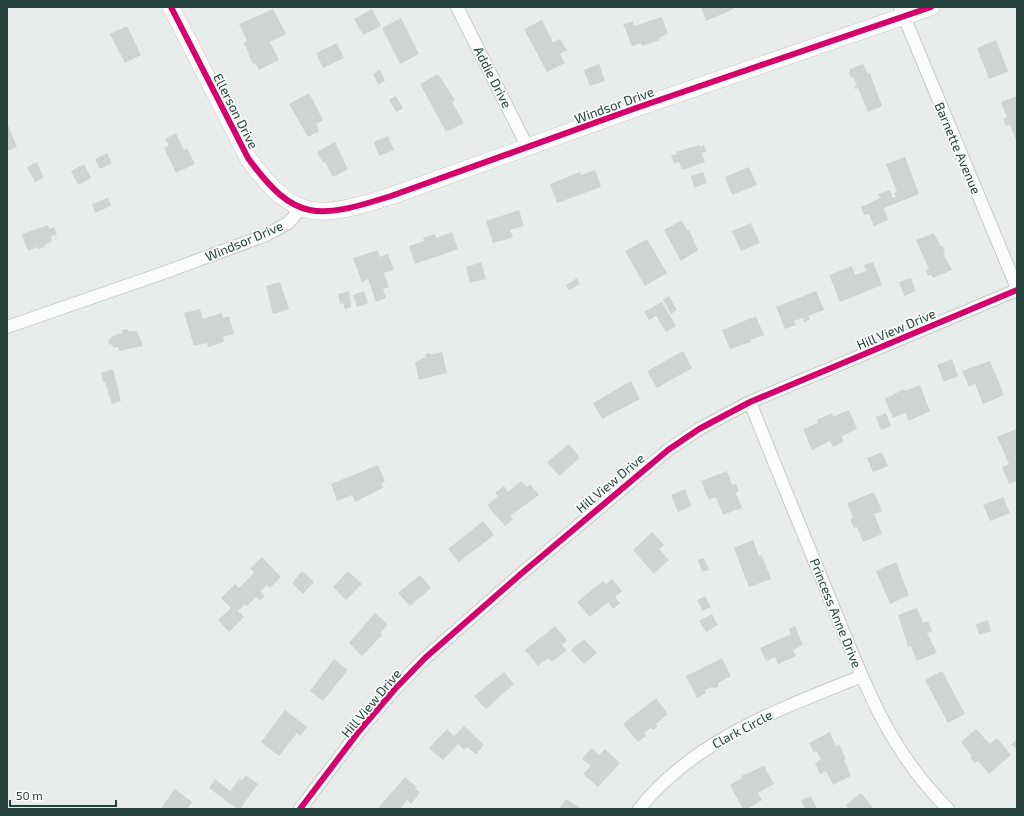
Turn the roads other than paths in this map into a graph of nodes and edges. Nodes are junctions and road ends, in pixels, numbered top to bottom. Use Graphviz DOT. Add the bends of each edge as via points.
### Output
graph roads {
  1 [pos="171,7"];
  2 [pos="457,7"];
  3 [pos="931,7"];
  4 [pos="902,12"];
  5 [pos="528,148"];
  6 [pos="302,208"];
  7 [pos="1017,289"];
  8 [pos="7,327"];
  9 [pos="750,402"];
  10 [pos="862,676"];
  11 [pos="300,809"];
  12 [pos="639,809"];
  13 [pos="948,809"];
  1 -- 6 [label="street, Ellerson Drive" via="248,158 280,196"];
  2 -- 5 [label="street, Addie Drive"];
  3 -- 4 [label="street, Windsor Drive"];
  4 -- 5 [label="street, Windsor Drive"];
  4 -- 7 [label="street, Barnette Avenue"];
  5 -- 6 [label="street, Windsor Drive" via="354,208 330,211"];
  6 -- 8 [label="street, Windsor Drive" via="288,223 266,235"];
  7 -- 9 [label="street, Hill View Drive"];
  9 -- 10 [label="street, Princess Anne Drive"];
  9 -- 11 [label="street, Hill View Drive" via="699,429 668,450 425,658 394,689 360,730"];
  10 -- 12 [label="street, Clark Circle" via="765,716 716,741 663,782"];
  10 -- 13 [label="street, Princess Anne Drive" via="888,731 906,761"];
}
